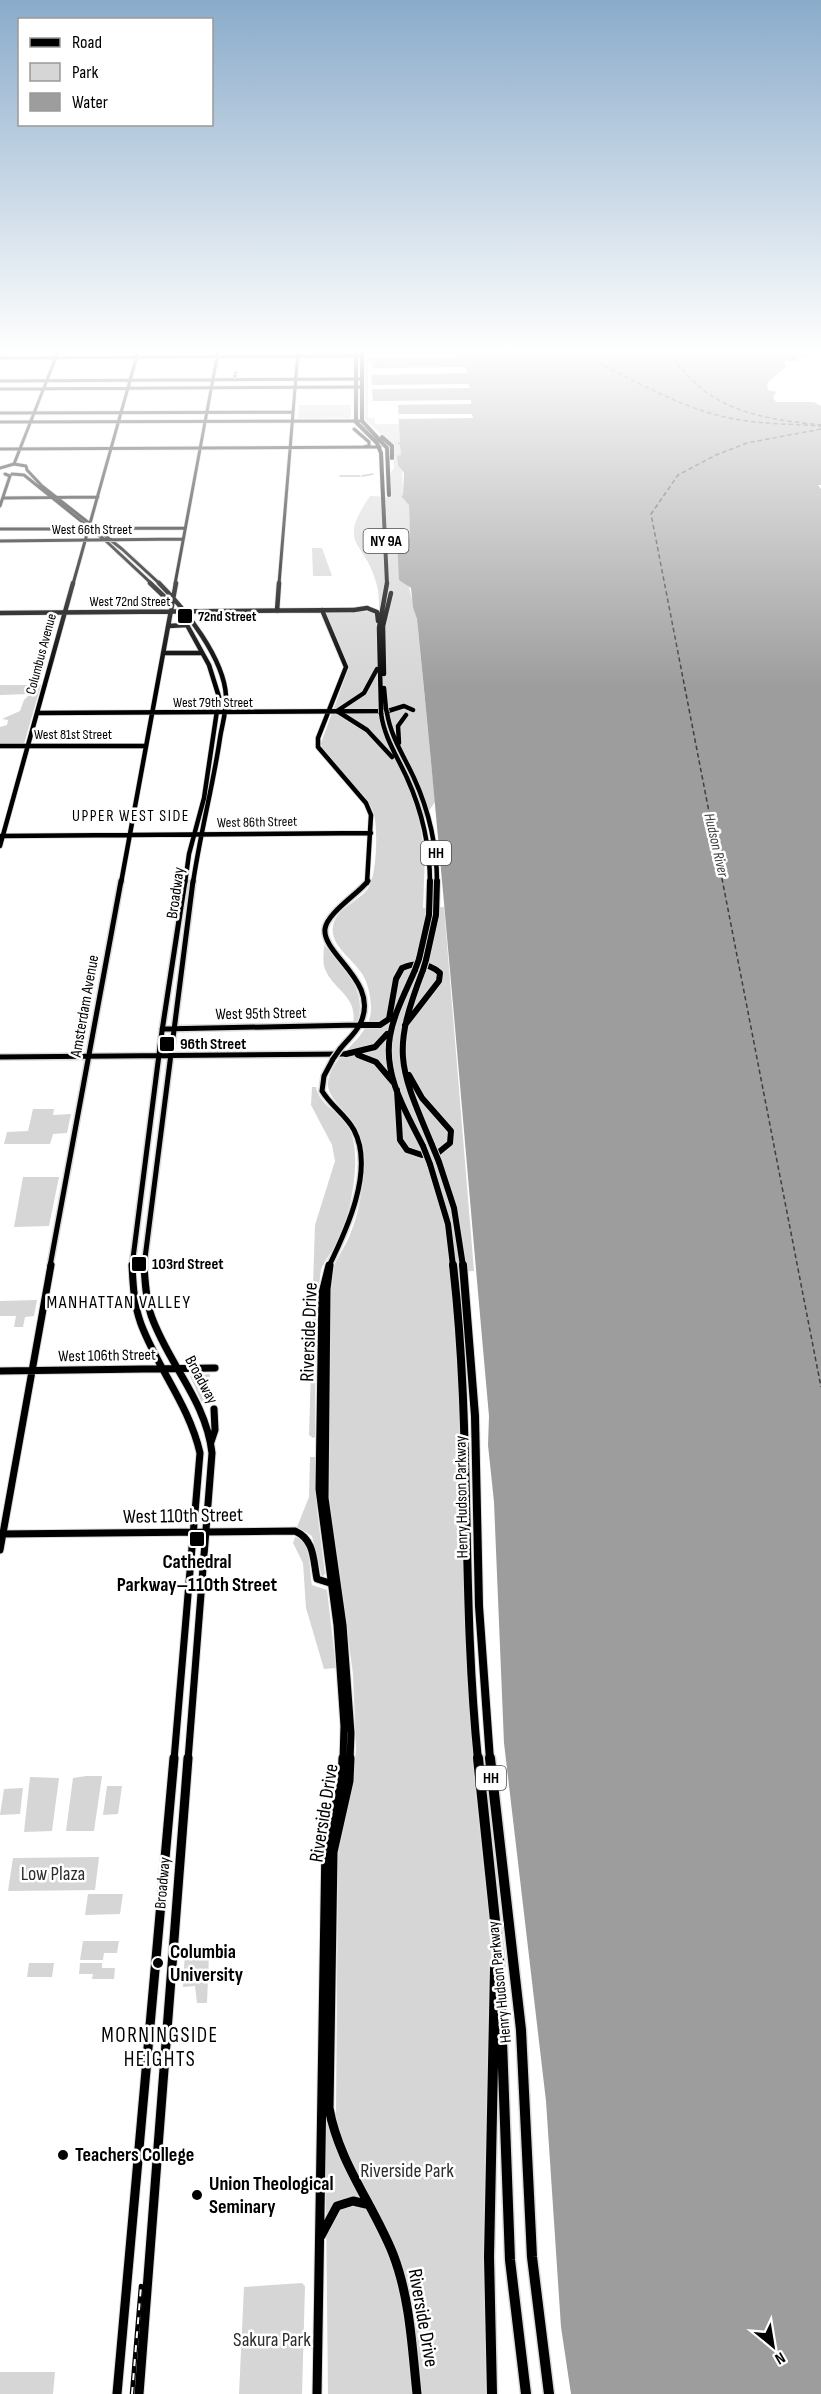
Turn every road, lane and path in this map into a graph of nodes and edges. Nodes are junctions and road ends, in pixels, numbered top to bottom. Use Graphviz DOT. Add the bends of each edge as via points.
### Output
graph roads {
  1 [pos="14,464"];
  2 [pos="107,464"];
  3 [pos="198,464"];
  4 [pos="289,464"];
  5 [pos="381,464"];
  6 [pos="387,464"];
  7 [pos="2,469"];
  8 [pos="27,470"];
  9 [pos="12,474"];
  10 [pos="98,497"];
  11 [pos="3,498"];
  12 [pos="52,498"];
  13 [pos="59,498"];
  14 [pos="0,506"];
  15 [pos="90,527"];
  16 [pos="185,528"];
  17 [pos="98,529"];
  18 [pos="0,530"];
  19 [pos="183,539"];
  20 [pos="86,540"];
  21 [pos="105,540"];
  22 [pos="111,540"];
  23 [pos="0,541"];
  24 [pos="173,596"];
  25 [pos="171,603"];
  26 [pos="367,608"];
  27 [pos="322,610"];
  28 [pos="186,611"];
  29 [pos="277,611"];
  30 [pos="65,612"];
  31 [pos="170,612"];
  32 [pos="0,613"];
  33 [pos="380,622"];
  34 [pos="168,626"];
  35 [pos="163,653"];
  36 [pos="202,653"];
  37 [pos="379,665"];
  38 [pos="329,711"];
  39 [pos="337,711"];
  40 [pos="385,711"];
  41 [pos="153,712"];
  42 [pos="216,712"];
  43 [pos="224,712"];
  44 [pos="37,714"];
  45 [pos="406,715"];
  46 [pos="0,746"];
  47 [pos="28,746"];
  48 [pos="146,746"];
  49 [pos="400,752"];
  50 [pos="403,769"];
  51 [pos="371,833"];
  52 [pos="194,834"];
  53 [pos="202,834"];
  54 [pos="130,835"];
  55 [pos="1,836"];
  56 [pos="0,846"];
  57 [pos="419,970"];
  58 [pos="394,1021"];
  59 [pos="360,1025"];
  60 [pos="405,1025"];
  61 [pos="175,1028"];
  62 [pos="162,1029"];
  63 [pos="346,1053"];
  64 [pos="90,1056"];
  65 [pos="159,1056"];
  66 [pos="171,1056"];
  67 [pos="0,1057"];
  68 [pos="404,1068"];
  69 [pos="396,1087"];
  70 [pos="422,1155"];
  71 [pos="436,1160"];
  72 [pos="178,1368"];
  73 [pos="215,1368"];
  74 [pos="163,1369"];
  75 [pos="31,1370"];
  76 [pos="0,1371"];
  77 [pos="214,1409"];
  78 [pos="211,1443"];
  79 [pos="193,1532"];
  80 [pos="207,1532"];
  81 [pos="1,1534"];
  82 [pos="0,1550"];
  83 [pos="333,1584"];
  84 [pos="330,1843"];
  85 [pos="496,1926"];
  86 [pos="156,1976"];
  87 [pos="171,1976"];
  88 [pos="166,2045"];
  89 [pos="150,2046"];
  90 [pos="371,2208"];
  91 [pos="319,2241"];
  92 [pos="117,2394"];
  93 [pos="139,2394"];
  94 [pos="317,2394"];
  95 [pos="417,2394"];
  96 [pos="492,2394"];
  97 [pos="526,2394"];
  98 [pos="549,2394"];
  1 -- 7 [label="main road"];
  1 -- 8 [label="main road"];
  2 -- 10 [label="main road, Columbus Avenue"];
  3 -- 16 [label="main road, Amsterdam Avenue"];
  4 -- 29 [label="main road"];
  5 -- 33 [label="highway, NY 9A" via="387,592"];
  6 -- 33 [label="highway, NY 9A" via="391,591"];
  7 -- 9 [label="main road"];
  7 -- 11 [label="main road" via="10,476"];
  8 -- 9 [label="main road"];
  8 -- 13 [label="main road"];
  9 -- 12 [label="main road" via="22,475"];
  10 -- 13 [label="main road"];
  10 -- 15 [label="main road, Columbus Avenue"];
  11 -- 12 [label="main road"];
  11 -- 14 [label="main road"];
  12 -- 13 [label="main road"];
  12 -- 15 [label="main road"];
  13 -- 15 [label="main road"];
  15 -- 17 [label="main road"];
  15 -- 18 [label="main road"];
  15 -- 20 [label="main road, Columbus Avenue"];
  15 -- 21 [label="main road"];
  16 -- 17 [label="main road"];
  16 -- 19 [label="main road, Amsterdam Avenue"];
  17 -- 22 [label="main road, Broadway"];
  19 -- 22 [label="main road, West 66th Street"];
  19 -- 24 [label="main road, Amsterdam Avenue"];
  20 -- 21 [label="main road, West 66th Street"];
  20 -- 23 [label="main road, West 66th Street"];
  20 -- 30 [label="main road, Columbus Avenue"];
  21 -- 22 [label="main road, West 66th Street"];
  21 -- 25 [label="main road"];
  22 -- 24 [label="main road, Broadway"];
  24 -- 25 [label="main road, Amsterdam Avenue"];
  24 -- 28 [label="main road, Broadway"];
  25 -- 31 [label="main road, Amsterdam Avenue"];
  26 -- 27 [label="main road, West 72nd Street, bridge"];
  26 -- 33 [label="highway" via="377,612"];
  27 -- 29 [label="main road, West 72nd Street"];
  27 -- 38 [label="main road" via="346,666"];
  28 -- 29 [label="main road, West 72nd Street"];
  28 -- 31 [label="main road, West 72nd Street"];
  28 -- 43 [label="main road, Broadway" via="223,680"];
  30 -- 31 [label="main road, West 72nd Street"];
  30 -- 32 [label="main road, West 72nd Street"];
  30 -- 44 [label="main road, Columbus Avenue"];
  31 -- 34 [label="main road, Amsterdam Avenue"];
  33 -- 37 [label="highway, Henry Hudson Parkway / HH"];
  33 -- 40 [label="highway, Henry Hudson Parkway / HH"];
  34 -- 35 [label="main road, Amsterdam Avenue"];
  34 -- 36 [label="main road, Broadway" via="187,626"];
  35 -- 36 [label="main road"];
  35 -- 41 [label="main road, Amsterdam Avenue"];
  36 -- 42 [label="main road, Broadway" via="216,682"];
  37 -- 39 [label="highway" via="366,691"];
  37 -- 40 [label="highway, Henry Hudson Parkway / HH"];
  38 -- 39 [label="main road, West 79th Street"];
  38 -- 43 [label="main road, West 79th Street"];
  38 -- 51 [label="main road" via="318,738 318,749 368,805"];
  39 -- 40 [label="main road, West 79th Street"];
  39 -- 50 [label="highway" via="370,732"];
  40 -- 45 [label="main road, West 79th Street" via="402,706 412,709"];
  40 -- 49 [label="highway, Henry Hudson Parkway / HH"];
  40 -- 50 [label="highway, Henry Hudson Parkway / HH" via="386,734"];
  41 -- 42 [label="main road, West 79th Street"];
  41 -- 44 [label="main road, West 79th Street"];
  41 -- 48 [label="main road, Amsterdam Avenue"];
  42 -- 43 [label="main road, West 79th Street"];
  42 -- 52 [label="main road, Broadway" via="205,795"];
  43 -- 53 [label="main road, Broadway"];
  44 -- 47 [label="main road, Columbus Avenue"];
  45 -- 49 [label="highway" via="397,728"];
  46 -- 47 [label="main road, West 81st Street"];
  47 -- 48 [label="main road, West 81st Street"];
  47 -- 55 [label="main road, Columbus Avenue"];
  48 -- 54 [label="main road, Amsterdam Avenue"];
  49 -- 57 [label="highway, Henry Hudson Parkway / HH, bridge" via="424,804 436,854 436,915 426,960"];
  50 -- 57 [label="highway, Henry Hudson Parkway / HH, bridge" via="421,814 430,867 429,913"];
  51 -- 53 [label="main road, West 86th Street"];
  51 -- 59 [label="main road" via="368,882 331,916 325,932 329,945 360,986 364,1007"];
  52 -- 53 [label="main road, West 86th Street"];
  52 -- 54 [label="main road, West 86th Street"];
  52 -- 62 [label="main road, Broadway"];
  53 -- 61 [label="main road, Broadway"];
  54 -- 55 [label="main road, West 86th Street"];
  54 -- 64 [label="main road, Amsterdam Avenue"];
  55 -- 56 [label="main road, Columbus Avenue"];
  57 -- 58 [label="highway, Henry Hudson Parkway / HH"];
  57 -- 60 [label="highway, Henry Hudson Parkway / HH"];
  58 -- 63 [label="highway" via="377,1047"];
  58 -- 69 [label="highway, Henry Hudson Parkway / HH" via="388,1050"];
  59 -- 60 [label="highway" via="388,1021 397,975 402,968 414,964 433,967 440,973 439,981"];
  59 -- 61 [label="main road, West 95th Street"];
  59 -- 83 [label="main road, Riverside Drive, bridge" via="324,1073 322,1091 354,1128 359,1159 352,1215 324,1272 321,1513"];
  60 -- 68 [label="highway, Henry Hudson Parkway / HH" via="401,1046"];
  61 -- 62 [label="main road, West 95th Street"];
  61 -- 66 [label="main road, Broadway"];
  62 -- 65 [label="main road, Broadway"];
  63 -- 66 [label="main road"];
  63 -- 69 [label="highway" via="374,1060"];
  64 -- 65 [label="main road"];
  64 -- 67 [label="main road"];
  64 -- 75 [label="main road, Amsterdam Avenue"];
  65 -- 66 [label="main road"];
  65 -- 74 [label="main road, Broadway" via="132,1262 140,1320"];
  66 -- 72 [label="main road, Broadway" via="144,1265 153,1320"];
  68 -- 71 [label="highway, Henry Hudson Parkway / HH, bridge"];
  68 -- 71 [label="highway" via="422,1098 451,1131 450,1143"];
  69 -- 70 [label="highway" via="400,1140 407,1150"];
  69 -- 71 [label="highway, Henry Hudson Parkway / HH, bridge" via="423,1146"];
  71 -- 85 [label="highway, Henry Hudson Parkway / HH" via="457,1293 465,1415 472,1699"];
  71 -- 98 [label="highway, Henry Hudson Parkway / HH" via="456,1217 467,1305 475,1416 485,1720 521,2030 532,2257"];
  72 -- 73 [label="main road, West 106th Street"];
  72 -- 74 [label="main road, West 106th Street"];
  72 -- 78 [label="main road, Broadway" via="199,1406"];
  74 -- 75 [label="main road, West 106th Street"];
  74 -- 79 [label="main road, Broadway" via="194,1426 199,1449"];
  75 -- 76 [label="main road, West 106th Street"];
  75 -- 81 [label="main road, Amsterdam Avenue"];
  77 -- 78 [label="main road"];
  78 -- 80 [label="main road, Broadway"];
  79 -- 80 [label="main road, West 110th Street"];
  79 -- 81 [label="main road, West 110th Street"];
  79 -- 86 [label="main road, Broadway"];
  80 -- 83 [label="main road, West 110th Street" via="301,1533 312,1548 317,1579"];
  80 -- 87 [label="main road, Broadway"];
  81 -- 82 [label="main road, Amsterdam Avenue"];
  83 -- 84 [label="main road, Riverside Drive" via="347,1726 345,1781"];
  84 -- 90 [label="main road, Riverside Drive" via="329,2108 338,2147"];
  84 -- 91 [label="main road, Riverside Drive"];
  85 -- 96 [label="highway" via="489,2257"];
  85 -- 97 [label="highway, Henry Hudson Parkway / HH" via="504,2045 510,2260"];
  86 -- 87 [label="main road"];
  86 -- 89 [label="main road, Broadway"];
  87 -- 88 [label="main road, Broadway"];
  88 -- 89 [label="main road"];
  88 -- 93 [label="main road, Broadway"];
  89 -- 92 [label="main road, Broadway"];
  90 -- 91 [label="main road" via="361,2201 340,2204 332,2212"];
  90 -- 95 [label="main road, Riverside Drive" via="403,2286"];
  91 -- 94 [label="main road, Riverside Drive"];
}
